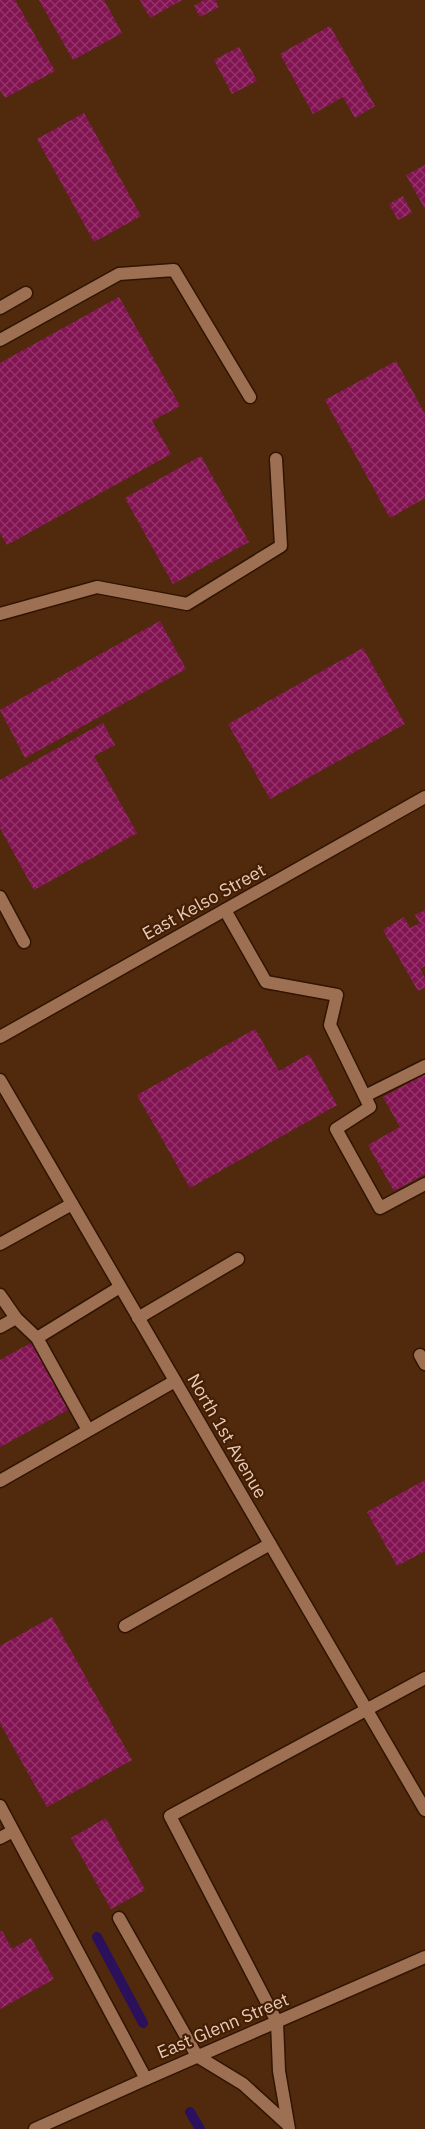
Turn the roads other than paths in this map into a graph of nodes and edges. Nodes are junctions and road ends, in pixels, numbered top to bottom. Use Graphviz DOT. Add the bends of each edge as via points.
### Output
graph roads {
  1 [pos="26,293"];
  2 [pos="0,308"];
  3 [pos="0,340"];
  4 [pos="250,397"];
  5 [pos="276,459"];
  6 [pos="0,614"];
  7 [pos="425,797"];
  8 [pos="0,897"];
  9 [pos="226,910"];
  10 [pos="24,942"];
  11 [pos="0,1037"];
  12 [pos="425,1066"];
  13 [pos="0,1080"];
  14 [pos="365,1096"];
  15 [pos="425,1184"];
  16 [pos="72,1204"];
  17 [pos="0,1244"];
  18 [pos="238,1259"];
  19 [pos="120,1287"];
  20 [pos="0,1295"];
  21 [pos="16,1318"];
  22 [pos="138,1318"];
  23 [pos="0,1327"];
  24 [pos="37,1338"];
  25 [pos="175,1381"];
  26 [pos="88,1430"];
  27 [pos="0,1481"];
  28 [pos="270,1544"];
  29 [pos="125,1626"];
  30 [pos="425,1678"];
  31 [pos="366,1710"];
  32 [pos="0,1806"];
  33 [pos="425,1810"];
  34 [pos="14,1830"];
  35 [pos="0,1838"];
  36 [pos="119,1918"];
  37 [pos="425,1958"];
  38 [pos="277,2022"];
  39 [pos="197,2056"];
  40 [pos="146,2078"];
  41 [pos="288,2126"];
  42 [pos="35,2129"];
  1 -- 2 [label="street"];
  3 -- 4 [label="street" via="119,274 174,270"];
  5 -- 6 [label="street" via="281,546 187,604 97,587"];
  7 -- 9 [label="street, East Kelso Street"];
  8 -- 10 [label="street"];
  9 -- 11 [label="street, East Kelso Street"];
  9 -- 14 [label="street" via="266,982 337,995 330,1025"];
  12 -- 14 [label="street"];
  13 -- 16 [label="street, North 1st Avenue"];
  14 -- 15 [label="street" via="370,1107 336,1128 380,1208"];
  16 -- 17 [label="street"];
  16 -- 19 [label="street, North 1st Avenue"];
  18 -- 22 [label="street"];
  19 -- 22 [label="street, North 1st Avenue"];
  19 -- 24 [label="street"];
  20 -- 21 [label="street"];
  21 -- 23 [label="street"];
  21 -- 24 [label="street"];
  22 -- 25 [label="street, North 1st Avenue"];
  24 -- 26 [label="street"];
  25 -- 26 [label="street"];
  25 -- 28 [label="street, North 1st Avenue"];
  26 -- 27 [label="street"];
  28 -- 29 [label="street"];
  28 -- 31 [label="street, North 1st Avenue"];
  30 -- 31 [label="street"];
  31 -- 33 [label="street, North 1st Avenue"];
  31 -- 38 [label="street" via="170,1816"];
  32 -- 34 [label="street"];
  34 -- 35 [label="street"];
  34 -- 40 [label="street"];
  36 -- 39 [label="street"];
  37 -- 38 [label="street, East Glenn Street"];
  38 -- 39 [label="street, East Glenn Street"];
  38 -- 41 [label="street" via="278,2071"];
  39 -- 40 [label="street, East Glenn Street"];
  39 -- 41 [label="street" via="243,2084"];
  40 -- 42 [label="street, East Glenn Street"];
}
